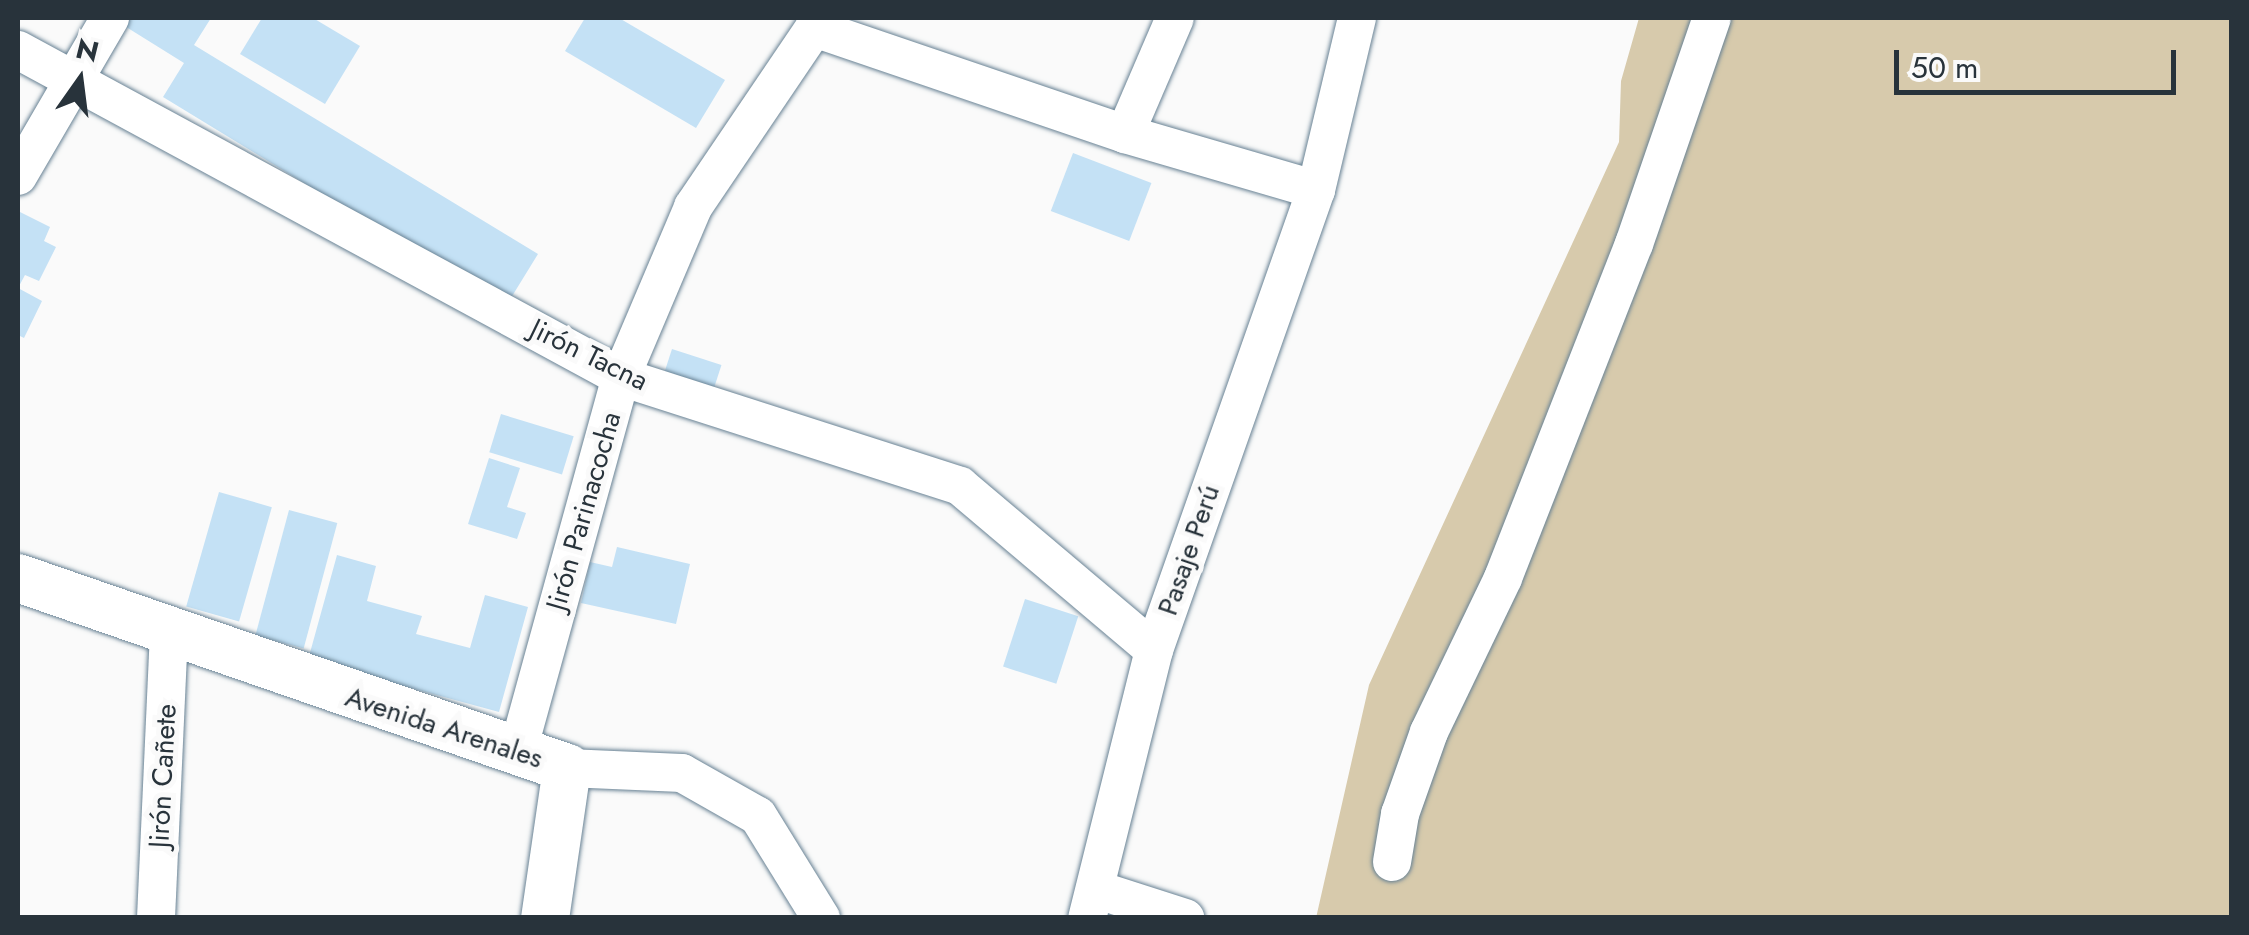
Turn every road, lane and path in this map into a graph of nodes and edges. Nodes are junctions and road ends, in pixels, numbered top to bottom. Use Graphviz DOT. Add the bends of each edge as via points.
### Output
graph roads {
  1 [pos="110,18"];
  2 [pos="1174,18"];
  3 [pos="1357,18"];
  4 [pos="1712,18"];
  5 [pos="818,23"];
  6 [pos="18,50"];
  7 [pos="71,82"];
  8 [pos="1124,134"];
  9 [pos="18,176"];
  10 [pos="1316,190"];
  11 [pos="621,377"];
  12 [pos="18,578"];
  13 [pos="169,635"];
  14 [pos="1154,650"];
  15 [pos="517,754"];
  16 [pos="567,768"];
  17 [pos="1392,862"];
  18 [pos="1091,904"];
  19 [pos="156,918"];
  20 [pos="545,918"];
  21 [pos="821,918"];
  22 [pos="1185,918"];
  1 -- 7 [label="street"];
  2 -- 8 [label="street"];
  3 -- 10 [label="street, Pasaje Perú"];
  4 -- 17 [label="street" via="1634,244 1503,578 1429,732 1400,814"];
  5 -- 8 [label="street"];
  5 -- 11 [label="street, Jirón Parinacocha" via="693,207"];
  6 -- 7 [label="street, Jirón Tacna"];
  7 -- 9 [label="street"];
  7 -- 11 [label="street, Jirón Tacna"];
  8 -- 10 [label="street"];
  10 -- 14 [label="street, Pasaje Perú"];
  11 -- 14 [label="street, Jirón Tacna" via="960,486"];
  11 -- 15 [label="street, Jirón Parinacocha"];
  12 -- 13 [label="main road, Avenida Arenales"];
  13 -- 15 [label="main road, Avenida Arenales"];
  13 -- 19 [label="street, Jirón Cañete"];
  14 -- 18 [label="street, Pasaje Perú"];
  15 -- 16 [label="main road, Avenida Arenales"];
  16 -- 20 [label="main road"];
  16 -- 21 [label="street, Avenida Arenales" via="682,773 758,816"];
  18 -- 22 [label="street"];
}
